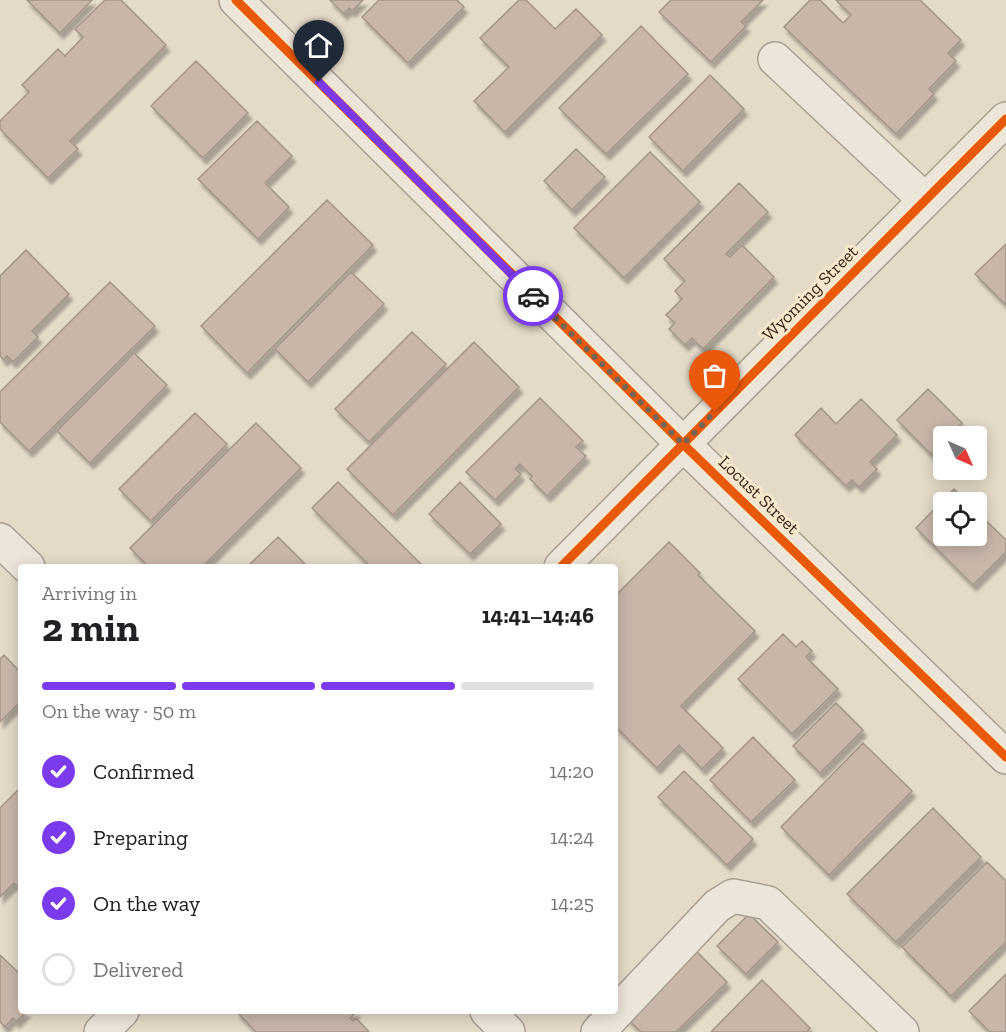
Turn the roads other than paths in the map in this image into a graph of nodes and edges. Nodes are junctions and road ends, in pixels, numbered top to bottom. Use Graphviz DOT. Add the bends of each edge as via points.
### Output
graph roads {
  1 [pos="236,0"];
  2 [pos="775,59"];
  3 [pos="1006,119"];
  4 [pos="925,200"];
  5 [pos="683,444"];
  6 [pos="0,540"];
  7 [pos="25,564"];
  8 [pos="564,564"];
  9 [pos="1006,757"];
  10 [pos="618,1011"];
  11 [pos="119,1014"];
  12 [pos="490,1014"];
  13 [pos="615,1014"];
  14 [pos="101,1032"];
  15 [pos="508,1032"];
  16 [pos="598,1032"];
  17 [pos="902,1032"];
  1 -- 5 [label="street, Locust Street"];
  2 -- 4 [label="street"];
  3 -- 4 [label="street, Wyoming Street"];
  4 -- 5 [label="street, Wyoming Street"];
  5 -- 8 [label="street, Wyoming Street"];
  5 -- 9 [label="street, Locust Street"];
  6 -- 7 [label="street"];
  10 -- 17 [label="street" via="717,906 733,896 768,903"];
  11 -- 14 [label="street"];
  12 -- 15 [label="street"];
  13 -- 16 [label="street"];
}
